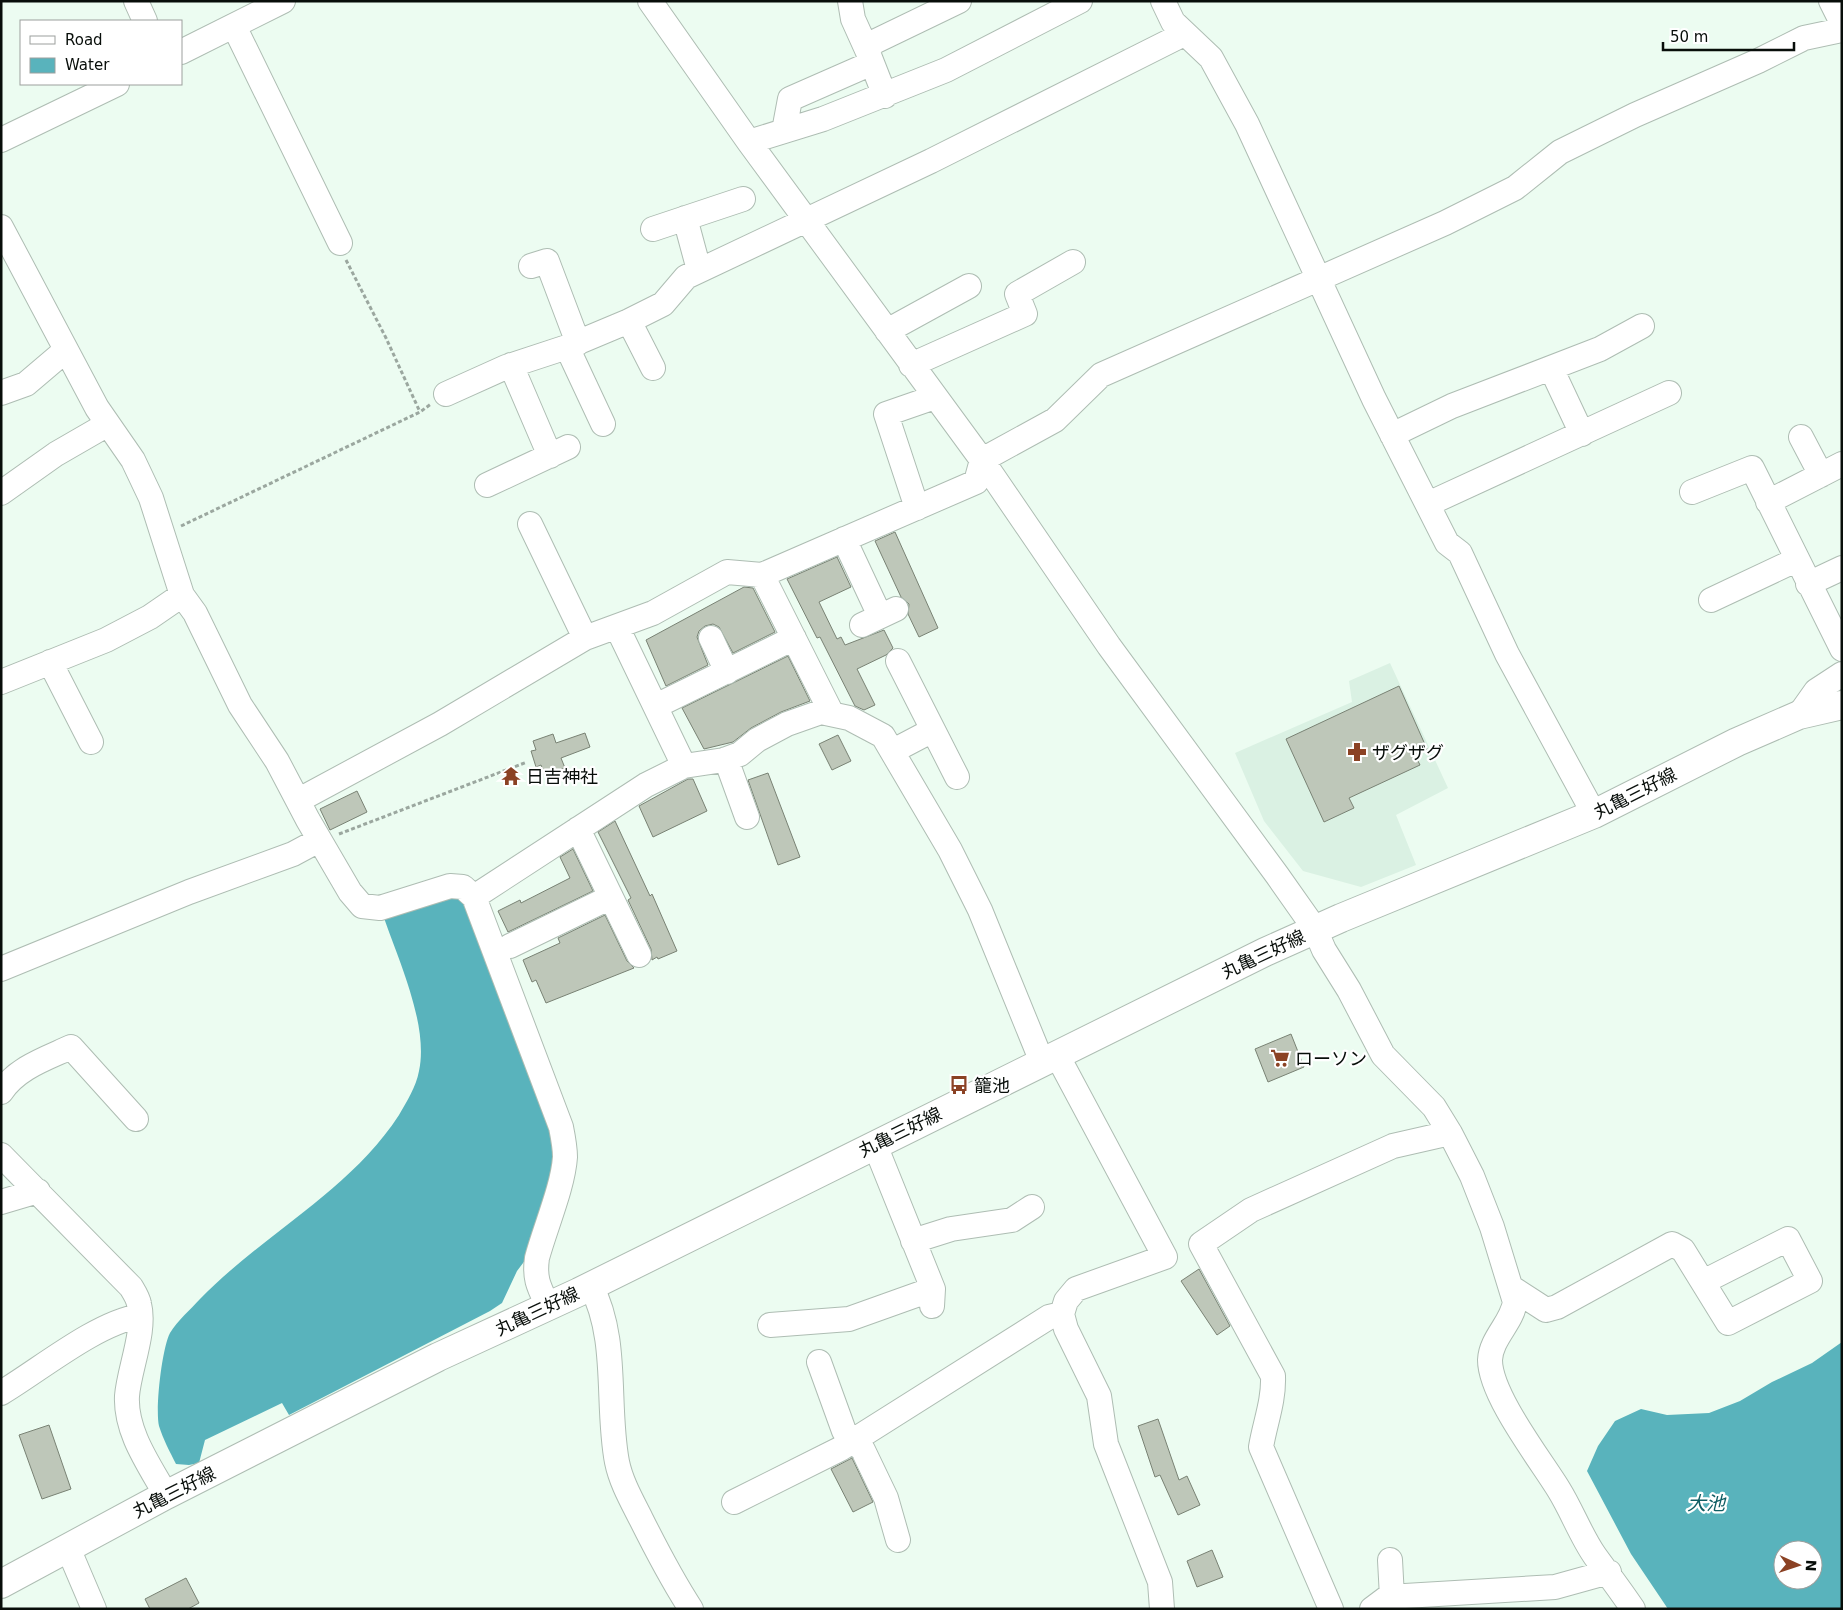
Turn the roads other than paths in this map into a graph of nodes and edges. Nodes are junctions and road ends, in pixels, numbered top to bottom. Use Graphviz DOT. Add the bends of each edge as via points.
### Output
graph roads {
  1 [pos="136,1"];
  2 [pos="650,1"];
  3 [pos="850,1"];
  4 [pos="959,1"];
  5 [pos="1080,1"];
  6 [pos="1163,1"];
  7 [pos="1832,1"];
  8 [pos="276,3"];
  9 [pos="145,20"];
  10 [pos="1842,23"];
  11 [pos="234,26"];
  12 [pos="1842,30"];
  13 [pos="1184,34"];
  14 [pos="182,52"];
  15 [pos="869,57"];
  16 [pos="115,85"];
  17 [pos="885,96"];
  18 [pos="784,131"];
  19 [pos="1,140"];
  20 [pos="750,142"];
  21 [pos="743,199"];
  22 [pos="685,218"];
  23 [pos="805,220"];
  24 [pos="1,227"];
  25 [pos="654,229"];
  26 [pos="340,243"];
  27 [pos="1073,262"];
  28 [pos="531,266"];
  29 [pos="699,270"];
  30 [pos="1318,281"];
  31 [pos="969,286"];
  32 [pos="629,321"];
  33 [pos="1642,326"];
  34 [pos="887,331"];
  35 [pos="573,345"];
  36 [pos="66,350"];
  37 [pos="512,365"];
  38 [pos="911,365"];
  39 [pos="652,368"];
  40 [pos="1551,368"];
  41 [pos="1,393"];
  42 [pos="1669,393"];
  43 [pos="446,394"];
  44 [pos="935,396"];
  45 [pos="108,424"];
  46 [pos="603,424"];
  47 [pos="1392,434"];
  48 [pos="1582,434"];
  49 [pos="1801,437"];
  50 [pos="982,460"];
  51 [pos="1842,464"];
  52 [pos="1821,475"];
  53 [pos="486,485"];
  54 [pos="1692,492"];
  55 [pos="1,493"];
  56 [pos="1768,502"];
  57 [pos="1428,504"];
  58 [pos="917,508"];
  59 [pos="530,524"];
  60 [pos="844,539"];
  61 [pos="1796,560"];
  62 [pos="1842,568"];
  63 [pos="762,575"];
  64 [pos="1808,584"];
  65 [pos="182,595"];
  66 [pos="1711,600"];
  67 [pos="879,617"];
  68 [pos="618,627"];
  69 [pos="585,638"];
  70 [pos="711,638"];
  71 [pos="794,638"];
  72 [pos="1842,649"];
  73 [pos="898,661"];
  74 [pos="50,662"];
  75 [pos="727,672"];
  76 [pos="1842,674"];
  77 [pos="1,682"];
  78 [pos="1842,704"];
  79 [pos="656,706"];
  80 [pos="832,714"];
  81 [pos="1799,715"];
  82 [pos="933,730"];
  83 [pos="91,742"];
  84 [pos="893,751"];
  85 [pos="726,759"];
  86 [pos="684,766"];
  87 [pos="957,778"];
  88 [pos="299,800"];
  89 [pos="1594,814"];
  90 [pos="747,817"];
  91 [pos="578,829"];
  92 [pos="319,840"];
  93 [pos="474,897"];
  94 [pos="611,897"];
  95 [pos="1315,930"];
  96 [pos="510,946"];
  97 [pos="639,955"];
  98 [pos="1,969"];
  99 [pos="1050,1058"];
  100 [pos="1,1092"];
  101 [pos="136,1119"];
  102 [pos="1450,1133"];
  103 [pos="875,1145"];
  104 [pos="1,1156"];
  105 [pos="38,1191"];
  106 [pos="1,1202"];
  107 [pos="1032,1207"];
  108 [pos="913,1241"];
  109 [pos="1201,1244"];
  110 [pos="1165,1257"];
  111 [pos="1703,1282"];
  112 [pos="591,1286"];
  113 [pos="1512,1288"];
  114 [pos="548,1306"];
  115 [pos="1062,1314"];
  116 [pos="140,1316"];
  117 [pos="770,1325"];
  118 [pos="820,1362"];
  119 [pos="1,1393"];
  120 [pos="853,1440"];
  121 [pos="166,1495"];
  122 [pos="734,1502"];
  123 [pos="898,1540"];
  124 [pos="68,1548"];
  125 [pos="1390,1560"];
  126 [pos="1609,1572"];
  127 [pos="1,1584"];
  128 [pos="1382,1603"];
  129 [pos="94,1609"];
  130 [pos="691,1609"];
  131 [pos="1162,1609"];
  132 [pos="1331,1609"];
  133 [pos="1633,1609"];
  1 -- 9 [label="street"];
  2 -- 20 [label="street"];
  3 -- 15 [label="street"];
  4 -- 15 [label="street" via="874,42"];
  5 -- 17 [label="street" via="946,70"];
  6 -- 13 [label="street" via="1173,22"];
  7 -- 10 [label="street"];
  8 -- 11 [label="street"];
  11 -- 14 [label="street"];
  11 -- 26 [label="street"];
  12 -- 30 [label="street" via="1804,38 1635,115 1560,152 1516,188"];
  13 -- 23 [label="street"];
  13 -- 30 [label="street" via="1211,58 1247,124"];
  15 -- 17 [label="street"];
  15 -- 18 [label="street" via="790,99"];
  16 -- 19 [label="street"];
  17 -- 18 [label="street"];
  18 -- 20 [label="street"];
  20 -- 23 [label="street"];
  21 -- 22 [label="street"];
  22 -- 25 [label="street"];
  22 -- 29 [label="street"];
  23 -- 29 [label="street"];
  23 -- 34 [label="street"];
  24 -- 36 [label="street"];
  27 -- 38 [label="street" via="1017,294 1025,314"];
  28 -- 35 [label="street" via="547,261"];
  29 -- 32 [label="street" via="686,277 663,304"];
  30 -- 47 [label="street"];
  30 -- 50 [label="street" via="1101,374 1055,420"];
  31 -- 34 [label="street"];
  32 -- 35 [label="street"];
  32 -- 39 [label="street"];
  33 -- 40 [label="street" via="1600,349 1576,348"];
  34 -- 38 [label="street"];
  35 -- 37 [label="street"];
  35 -- 46 [label="street"];
  36 -- 41 [label="street" via="26,384"];
  36 -- 45 [label="street"];
  37 -- 43 [label="street"];
  37 -- 53 [label="street" via="559,451"];
  38 -- 44 [label="street"];
  40 -- 47 [label="street" via="1452,406"];
  40 -- 48 [label="street"];
  42 -- 48 [label="street"];
  44 -- 50 [label="street"];
  44 -- 58 [label="street" via="886,414"];
  45 -- 55 [label="street" via="56,454"];
  45 -- 65 [label="street" via="152,498"];
  47 -- 57 [label="street"];
  48 -- 57 [label="street"];
  49 -- 52 [label="street"];
  50 -- 58 [label="street" via="976,482"];
  50 -- 95 [label="street" via="1109,646"];
  51 -- 52 [label="street"];
  52 -- 56 [label="street"];
  54 -- 56 [label="street" via="1752,468"];
  56 -- 61 [label="street"];
  57 -- 89 [label="street" via="1447,543 1460,553 1507,654"];
  58 -- 60 [label="street"];
  59 -- 69 [label="street" via="565,579"];
  60 -- 63 [label="street"];
  60 -- 67 [label="street"];
  61 -- 64 [label="street"];
  61 -- 66 [label="street"];
  62 -- 64 [label="street"];
  63 -- 68 [label="street" via="727,572 653,614"];
  63 -- 71 [label="street"];
  64 -- 72 [label="street"];
  65 -- 74 [label="street" via="150,617 106,640"];
  65 -- 88 [label="street" via="195,613 240,705"];
  68 -- 69 [label="street"];
  68 -- 79 [label="street"];
  69 -- 88 [label="street" via="440,724"];
  70 -- 75 [label="street"];
  71 -- 75 [label="street"];
  71 -- 80 [label="street"];
  73 -- 82 [label="street"];
  74 -- 77 [label="street"];
  74 -- 83 [label="street"];
  75 -- 79 [label="street"];
  76 -- 81 [label="street" via="1816,691"];
  78 -- 81 [label="main road, 丸亀三好線"];
  79 -- 86 [label="street"];
  80 -- 84 [label="street" via="849,718 884,736"];
  80 -- 85 [label="street" via="821,712 787,724 757,740 740,754"];
  81 -- 89 [label="main road, 丸亀三好線" via="1737,742"];
  82 -- 84 [label="street"];
  82 -- 87 [label="street"];
  84 -- 99 [label="street" via="950,850"];
  85 -- 86 [label="street"];
  85 -- 90 [label="street"];
  86 -- 91 [label="street" via="646,785"];
  88 -- 92 [label="street"];
  89 -- 95 [label="main road, 丸亀三好線"];
  91 -- 93 [label="street"];
  91 -- 94 [label="street"];
  92 -- 93 [label="street" via="362,906 380,908 450,886 463,888"];
  92 -- 98 [label="street" via="293,854 189,892"];
  93 -- 114 [label="street" via="564,1140 562,1172 535,1271"];
  94 -- 96 [label="street"];
  94 -- 97 [label="street"];
  95 -- 99 [label="main road, 丸亀三好線"];
  95 -- 102 [label="street" via="1383,1055 1434,1108"];
  99 -- 103 [label="main road, 丸亀三好線"];
  99 -- 110 [label="street"];
  100 -- 101 [label="street" via="9,1080 32,1065 71,1047"];
  102 -- 109 [label="street" via="1393,1146 1251,1210"];
  102 -- 113 [label="street" via="1472,1176"];
  103 -- 108 [label="street"];
  103 -- 112 [label="main road, 丸亀三好線"];
  104 -- 105 [label="street"];
  105 -- 106 [label="street"];
  105 -- 116 [label="street" via="131,1287 140,1305"];
  107 -- 108 [label="street" via="1012,1220 951,1229"];
  108 -- 117 [label="street" via="933,1297 816,1330"];
  109 -- 110 [label="street"];
  109 -- 132 [label="street" via="1273,1376 1274,1395 1261,1447"];
  110 -- 115 [label="street" via="1076,1289 1066,1301"];
  111 -- 113 [label="street" via="1683,1250 1672,1244 1546,1310"];
  112 -- 114 [label="main road, 丸亀三好線"];
  112 -- 130 [label="street" via="606,1326 618,1463 625,1487"];
  113 -- 126 [label="street" via="1513,1313 1494,1344 1490,1358 1491,1374 1522,1434 1559,1490 1595,1556"];
  114 -- 121 [label="main road, 丸亀三好線" via="429,1362"];
  115 -- 120 [label="street" via="1049,1317"];
  115 -- 131 [label="street" via="1098,1396 1106,1444 1160,1582"];
  116 -- 119 [label="street" via="122,1319 91,1335"];
  116 -- 121 [label="street" via="127,1396 129,1419 141,1450"];
  118 -- 120 [label="street" via="844,1431"];
  120 -- 122 [label="street" via="758,1498"];
  120 -- 123 [label="street" via="863,1450 886,1498 898,1505"];
  121 -- 124 [label="main road, 丸亀三好線"];
  124 -- 127 [label="main road, 丸亀三好線"];
  124 -- 129 [label="street"];
  125 -- 128 [label="street"];
  126 -- 128 [label="street" via="1555,1587"];
  126 -- 133 [label="street"];
}
